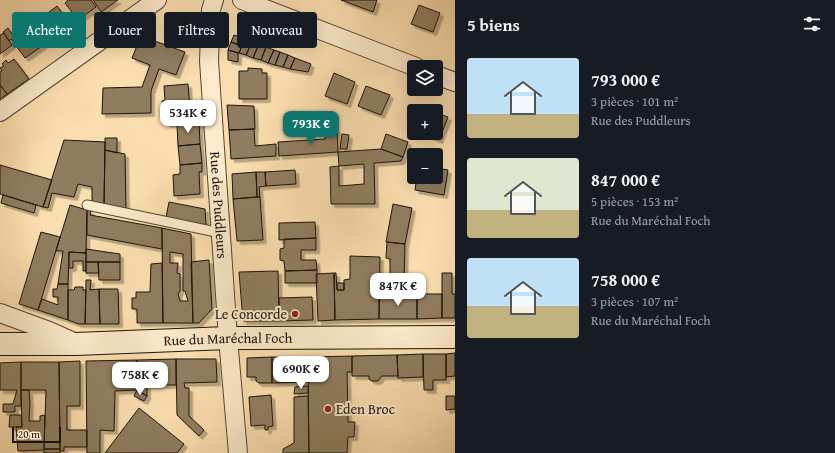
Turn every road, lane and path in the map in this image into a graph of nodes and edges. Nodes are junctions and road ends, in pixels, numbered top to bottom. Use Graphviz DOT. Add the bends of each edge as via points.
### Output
graph roads {
  1 [pos="157,0"];
  2 [pos="214,0"];
  3 [pos="242,0"];
  4 [pos="407,64"];
  5 [pos="443,77"];
  6 [pos="455,82"];
  7 [pos="0,112"];
  8 [pos="87,205"];
  9 [pos="221,233"];
  10 [pos="0,313"];
  11 [pos="455,337"];
  12 [pos="228,338"];
  13 [pos="0,344"];
  14 [pos="76,344"];
  15 [pos="238,453"];
  1 -- 7 [label="street"];
  2 -- 9 [label="street, Rue des Puddleurs" via="211,10 209,61"];
  3 -- 4 [label="street"];
  5 -- 6 [label="street"];
  8 -- 9 [label="lane"];
  9 -- 12 [label="street, Rue des Puddleurs"];
  10 -- 14 [label="street"];
  11 -- 12 [label="main road, Rue du Maréchal Foch"];
  12 -- 14 [label="main road, Rue du Maréchal Foch"];
  12 -- 15 [label="street, Rue des Puddleurs"];
  13 -- 14 [label="main road, Rue du Maréchal Foch"];
}
